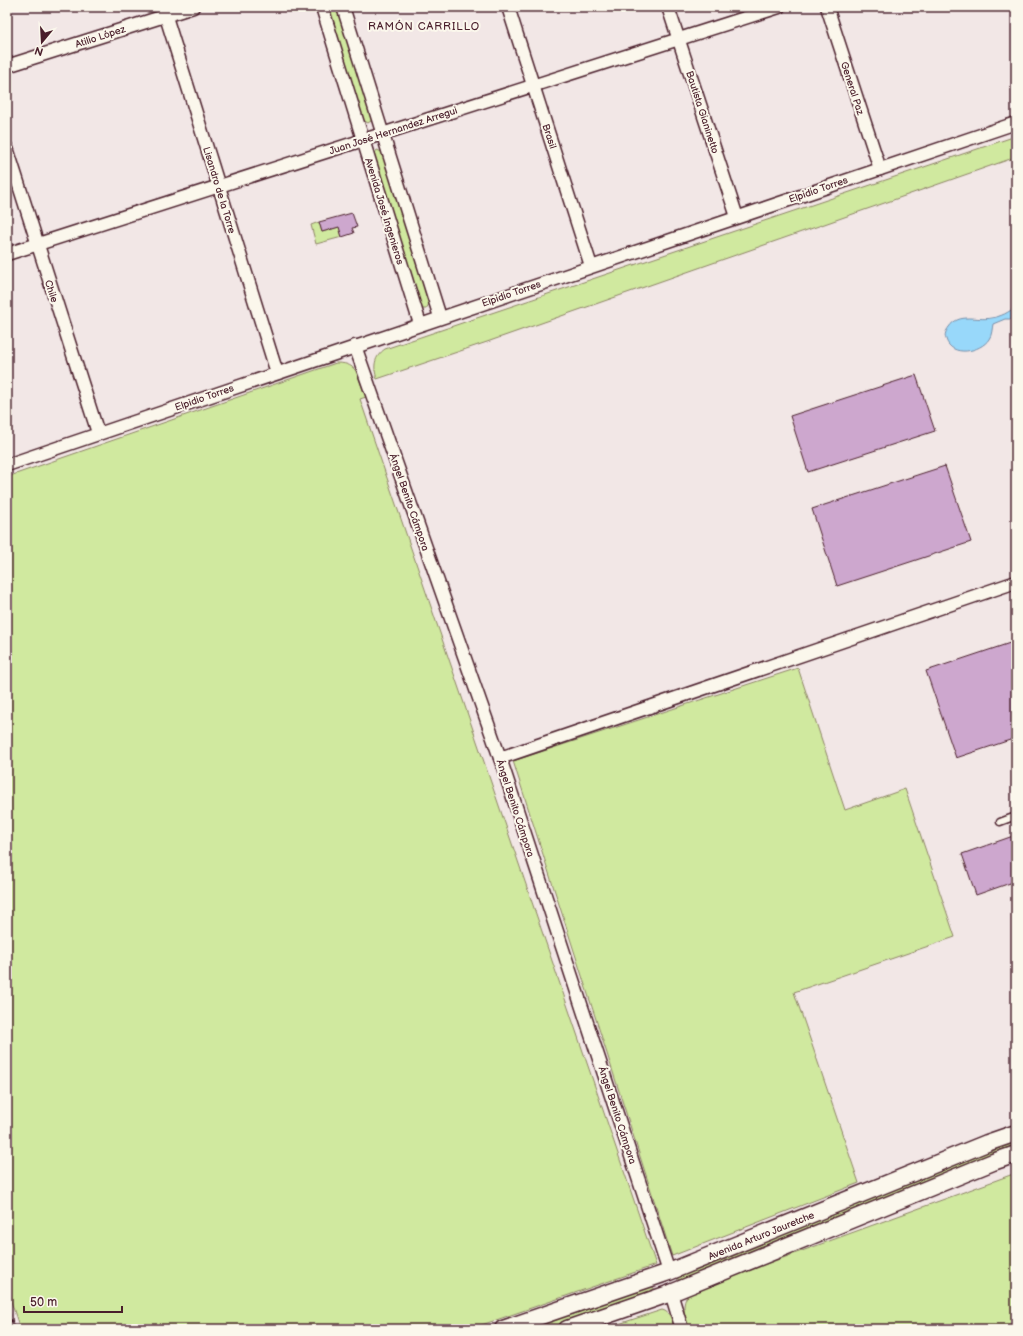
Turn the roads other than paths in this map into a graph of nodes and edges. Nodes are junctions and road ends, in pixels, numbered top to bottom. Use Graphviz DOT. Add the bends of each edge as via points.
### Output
graph roads {
  1 [pos="193,7"];
  2 [pos="322,7"];
  3 [pos="343,7"];
  4 [pos="508,7"];
  5 [pos="668,7"];
  6 [pos="779,7"];
  7 [pos="827,7"];
  8 [pos="164,11"];
  9 [pos="679,39"];
  10 [pos="7,66"];
  11 [pos="534,85"];
  12 [pos="1016,123"];
  13 [pos="382,134"];
  14 [pos="363,140"];
  15 [pos="7,148"];
  16 [pos="880,168"];
  17 [pos="219,186"];
  18 [pos="737,217"];
  19 [pos="37,244"];
  20 [pos="7,254"];
  21 [pos="592,266"];
  22 [pos="440,318"];
  23 [pos="420,324"];
  24 [pos="356,346"];
  25 [pos="277,373"];
  26 [pos="98,433"];
  27 [pos="7,465"];
  28 [pos="1016,582"];
  29 [pos="500,758"];
  30 [pos="1016,816"];
  31 [pos="1000,822"];
  32 [pos="1016,1133"];
  33 [pos="1016,1154"];
  34 [pos="666,1273"];
  35 [pos="671,1293"];
  36 [pos="503,1329"];
  37 [pos="567,1329"];
  38 [pos="682,1329"];
  1 -- 8 [label="street, Atilio López"];
  2 -- 14 [label="street, Avenida José Ingenieros"];
  3 -- 13 [label="street, Avenida José Ingenieros"];
  4 -- 11 [label="street, Brasil"];
  5 -- 9 [label="street, Bautista Gianinetto"];
  6 -- 9 [label="street, Juan José Hernandez Arregui"];
  7 -- 16 [label="street, General Paz"];
  8 -- 10 [label="street, Atilio López"];
  8 -- 17 [label="street, Lisandro de la Torre"];
  9 -- 11 [label="street, Juan José Hernandez Arregui"];
  9 -- 18 [label="street, Bautista Gianinetto"];
  11 -- 13 [label="street, Juan José Hernandez Arregui"];
  11 -- 21 [label="street, Brasil"];
  12 -- 16 [label="street, Elpidio Torres"];
  13 -- 14 [label="street, Juan José Hernandez Arregui"];
  13 -- 22 [label="street, Avenida José Ingenieros"];
  14 -- 17 [label="street, Juan José Hernandez Arregui"];
  14 -- 23 [label="street, Avenida José Ingenieros"];
  15 -- 19 [label="street, Chile"];
  16 -- 18 [label="street, Elpidio Torres"];
  17 -- 19 [label="street, Juan José Hernandez Arregui"];
  17 -- 25 [label="street, Lisandro de la Torre"];
  18 -- 21 [label="street, Elpidio Torres"];
  19 -- 20 [label="street, Juan José Hernandez Arregui"];
  19 -- 26 [label="street, Chile"];
  21 -- 22 [label="street, Elpidio Torres"];
  22 -- 23 [label="street, Elpidio Torres"];
  23 -- 24 [label="street, Elpidio Torres"];
  24 -- 25 [label="street, Elpidio Torres"];
  24 -- 29 [label="street, Ángel Benito Cámpora"];
  25 -- 26 [label="street, Elpidio Torres"];
  26 -- 27 [label="street, Elpidio Torres"];
  28 -- 29 [label="street"];
  29 -- 34 [label="street, Ángel Benito Cámpora"];
  30 -- 31 [label="lane"];
  32 -- 34 [label="main road, Avenida Arturo Jauretche"];
  33 -- 35 [label="main road, Avenida Arturo Jauretche"];
  34 -- 35 [label="main road"];
  34 -- 36 [label="main road, Avenida Arturo Jauretche"];
  35 -- 37 [label="main road, Avenida Arturo Jauretche"];
  35 -- 38 [label="street"];
}
